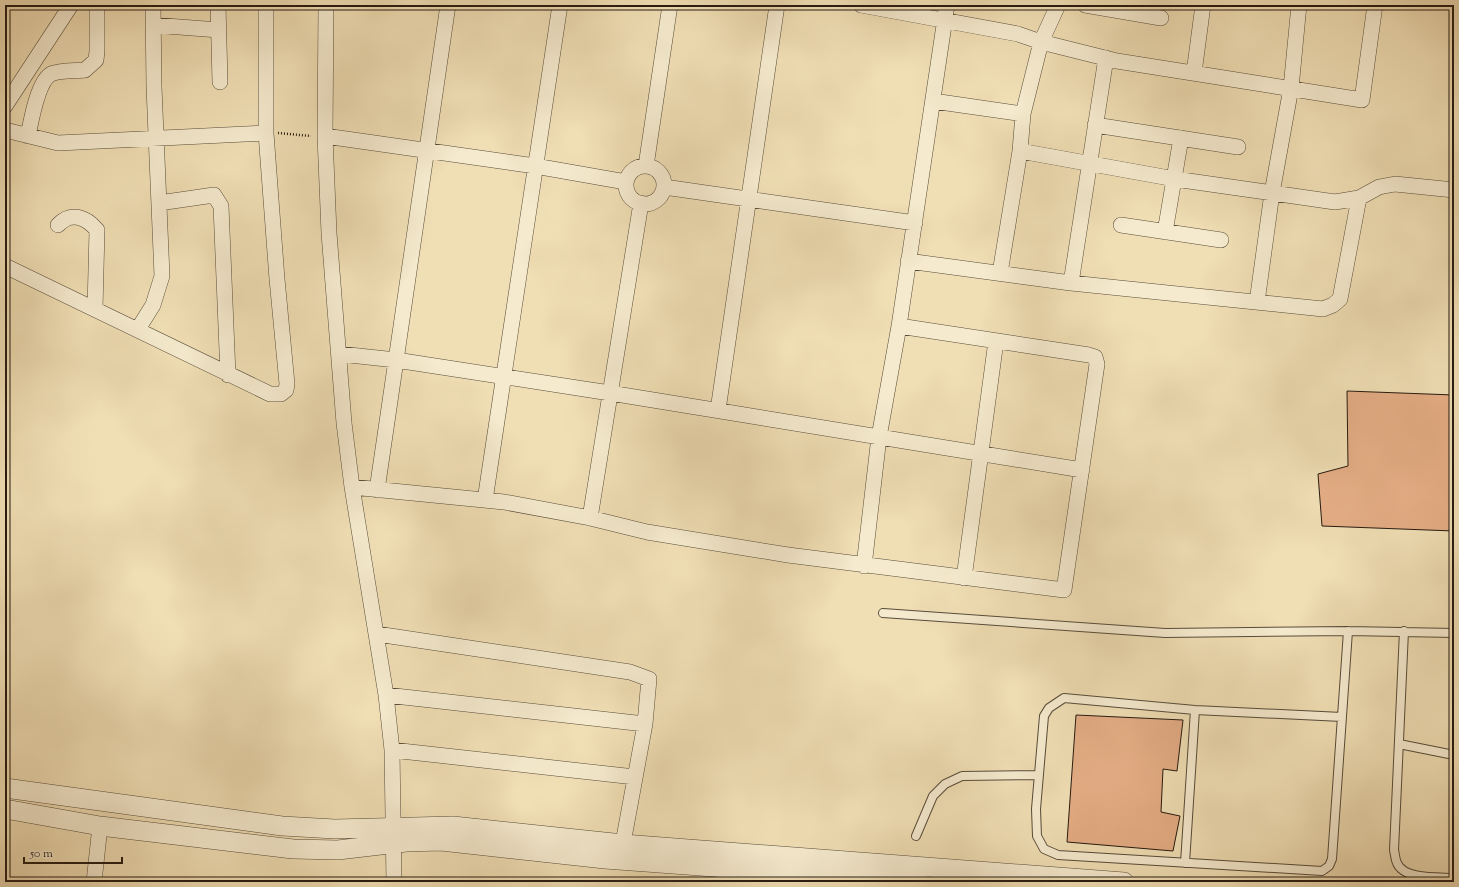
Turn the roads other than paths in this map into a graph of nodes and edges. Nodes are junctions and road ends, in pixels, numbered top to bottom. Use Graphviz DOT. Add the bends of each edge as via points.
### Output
graph roads {
  1 [pos="71,5"];
  2 [pos="97,5"];
  3 [pos="153,5"];
  4 [pos="218,5"];
  5 [pos="266,5"];
  6 [pos="326,5"];
  7 [pos="448,5"];
  8 [pos="560,5"];
  9 [pos="670,5"];
  10 [pos="777,5"];
  11 [pos="861,5"];
  12 [pos="947,5"];
  13 [pos="1058,5"];
  14 [pos="1085,5"];
  15 [pos="1203,5"];
  16 [pos="1299,5"];
  17 [pos="1375,5"];
  18 [pos="1161,18"];
  19 [pos="945,20"];
  20 [pos="153,25"];
  21 [pos="219,30"];
  22 [pos="1041,42"];
  23 [pos="1106,58"];
  24 [pos="1194,73"];
  25 [pos="220,82"];
  26 [pos="1291,88"];
  27 [pos="933,101"];
  28 [pos="5,106"];
  29 [pos="1023,114"];
  30 [pos="1095,125"];
  31 [pos="5,130"];
  32 [pos="270,133"];
  33 [pos="28,136"];
  34 [pos="318,136"];
  35 [pos="156,137"];
  36 [pos="1181,138"];
  37 [pos="1238,147"];
  38 [pos="427,150"];
  39 [pos="1020,151"];
  40 [pos="1089,164"];
  41 [pos="535,166"];
  42 [pos="646,166"];
  43 [pos="1175,179"];
  44 [pos="626,182"];
  45 [pos="664,187"];
  46 [pos="1454,190"];
  47 [pos="1272,193"];
  48 [pos="1359,198"];
  49 [pos="747,199"];
  50 [pos="159,203"];
  51 [pos="641,203"];
  52 [pos="58,224"];
  53 [pos="914,224"];
  54 [pos="1122,225"];
  55 [pos="1165,232"];
  56 [pos="1221,240"];
  57 [pos="908,261"];
  58 [pos="5,266"];
  59 [pos="1000,272"];
  60 [pos="1071,283"];
  61 [pos="1257,302"];
  62 [pos="95,308"];
  63 [pos="899,326"];
  64 [pos="138,329"];
  65 [pos="996,341"];
  66 [pos="340,354"];
  67 [pos="396,360"];
  68 [pos="228,375"];
  69 [pos="504,377"];
  70 [pos="610,392"];
  71 [pos="718,410"];
  72 [pos="879,437"];
  73 [pos="982,454"];
  74 [pos="1082,470"];
  75 [pos="352,487"];
  76 [pos="377,490"];
  77 [pos="485,500"];
  78 [pos="590,518"];
  79 [pos="864,566"];
  80 [pos="964,578"];
  81 [pos="883,613"];
  82 [pos="1348,631"];
  83 [pos="1404,631"];
  84 [pos="1454,633"];
  85 [pos="377,634"];
  86 [pos="386,695"];
  87 [pos="1194,710"];
  88 [pos="1342,717"];
  89 [pos="645,724"];
  90 [pos="1399,744"];
  91 [pos="392,750"];
  92 [pos="1454,755"];
  93 [pos="1039,775"];
  94 [pos="635,777"];
  95 [pos="5,788"];
  96 [pos="5,810"];
  97 [pos="100,826"];
  98 [pos="393,835"];
  99 [pos="916,836"];
  100 [pos="622,852"];
  101 [pos="1185,863"];
  102 [pos="1454,878"];
  103 [pos="94,882"];
  104 [pos="394,882"];
  105 [pos="919,882"];
  106 [pos="1124,882"];
  1 -- 28 [label="street"];
  2 -- 33 [label="street" via="96,60 85,70 52,73 46,78"];
  3 -- 20 [label="street"];
  4 -- 21 [label="street"];
  5 -- 32 [label="street"];
  6 -- 34 [label="street"];
  7 -- 38 [label="street"];
  8 -- 41 [label="street"];
  9 -- 42 [label="street"];
  10 -- 49 [label="street"];
  11 -- 19 [label="street"];
  12 -- 19 [label="street"];
  13 -- 22 [label="street"];
  14 -- 18 [label="street"];
  15 -- 24 [label="street"];
  16 -- 26 [label="street"];
  17 -- 26 [label="street" via="1362,100"];
  19 -- 22 [label="street" via="1018,34"];
  19 -- 27 [label="street"];
  20 -- 21 [label="street"];
  20 -- 35 [label="street"];
  21 -- 25 [label="street"];
  22 -- 23 [label="street"];
  22 -- 29 [label="street"];
  23 -- 24 [label="street"];
  23 -- 30 [label="street"];
  24 -- 26 [label="street"];
  26 -- 47 [label="street"];
  27 -- 29 [label="street"];
  27 -- 53 [label="street"];
  29 -- 39 [label="street"];
  30 -- 36 [label="street"];
  30 -- 40 [label="street"];
  31 -- 33 [label="street"];
  32 -- 35 [label="street"];
  32 -- 68 [label="street" via="277,279 286,390 280,394 270,394"];
  33 -- 35 [label="street" via="58,143"];
  34 -- 38 [label="street"];
  34 -- 66 [label="street"];
  35 -- 50 [label="street"];
  36 -- 37 [label="street"];
  36 -- 43 [label="street"];
  38 -- 41 [label="street"];
  38 -- 67 [label="street"];
  39 -- 40 [label="street"];
  39 -- 59 [label="street"];
  40 -- 43 [label="street"];
  40 -- 60 [label="street"];
  41 -- 44 [label="street"];
  41 -- 69 [label="street"];
  42 -- 44 [label="street" via="640,166 631,172"];
  42 -- 45 [label="street" via="658,170"];
  43 -- 47 [label="street"];
  43 -- 55 [label="street"];
  44 -- 51 [label="street" via="631,198"];
  45 -- 49 [label="street"];
  45 -- 51 [label="street" via="653,202"];
  46 -- 48 [label="street" via="1395,184 1379,187"];
  47 -- 48 [label="street" via="1335,202"];
  47 -- 61 [label="street"];
  48 -- 61 [label="street" via="1340,298 1333,305 1323,309"];
  49 -- 53 [label="street"];
  49 -- 71 [label="street"];
  50 -- 64 [label="street" via="162,276 153,305"];
  50 -- 68 [label="street" via="214,195 222,206"];
  51 -- 70 [label="street"];
  52 -- 62 [label="street" via="64,218 78,216 89,220 97,230"];
  53 -- 57 [label="street"];
  54 -- 55 [label="street"];
  55 -- 56 [label="street"];
  57 -- 59 [label="street"];
  57 -- 63 [label="street"];
  58 -- 62 [label="street"];
  59 -- 60 [label="street"];
  60 -- 61 [label="street"];
  62 -- 64 [label="street"];
  63 -- 65 [label="street"];
  63 -- 72 [label="street"];
  64 -- 68 [label="street"];
  65 -- 73 [label="street"];
  65 -- 74 [label="street" via="1095,357 1097,364"];
  66 -- 67 [label="street"];
  66 -- 75 [label="street" via="344,423"];
  67 -- 69 [label="street"];
  67 -- 76 [label="street"];
  69 -- 70 [label="street"];
  69 -- 77 [label="street"];
  70 -- 71 [label="street"];
  70 -- 78 [label="street"];
  71 -- 72 [label="street"];
  72 -- 73 [label="street"];
  72 -- 79 [label="street"];
  73 -- 74 [label="street"];
  73 -- 80 [label="street"];
  74 -- 80 [label="street" via="1064,590"];
  75 -- 76 [label="street"];
  75 -- 85 [label="street"];
  76 -- 77 [label="street"];
  77 -- 78 [label="street"];
  78 -- 79 [label="street" via="647,532"];
  79 -- 80 [label="street"];
  81 -- 82 [label="lane" via="1165,633"];
  82 -- 83 [label="lane"];
  82 -- 88 [label="lane"];
  83 -- 84 [label="lane"];
  83 -- 90 [label="lane"];
  85 -- 86 [label="street"];
  85 -- 89 [label="street" via="642,676 648,679"];
  86 -- 89 [label="street"];
  86 -- 91 [label="street"];
  87 -- 88 [label="lane"];
  87 -- 93 [label="lane" via="1064,698 1049,708 1044,716"];
  87 -- 101 [label="lane"];
  88 -- 101 [label="lane" via="1332,859 1329,866 1322,871"];
  89 -- 94 [label="street"];
  90 -- 92 [label="lane"];
  90 -- 102 [label="lane" via="1394,850 1397,864 1417,876"];
  91 -- 94 [label="street"];
  91 -- 98 [label="street"];
  93 -- 99 [label="lane" via="962,776 945,784 933,796"];
  93 -- 101 [label="lane" via="1037,836 1044,849 1058,855"];
  94 -- 100 [label="street"];
  95 -- 98 [label="street" via="282,826"];
  96 -- 97 [label="street"];
  97 -- 98 [label="street" via="307,850 338,850"];
  97 -- 103 [label="street"];
  98 -- 100 [label="street" via="430,841"];
  98 -- 104 [label="street"];
  100 -- 105 [label="street"];
  100 -- 106 [label="street"];
}
